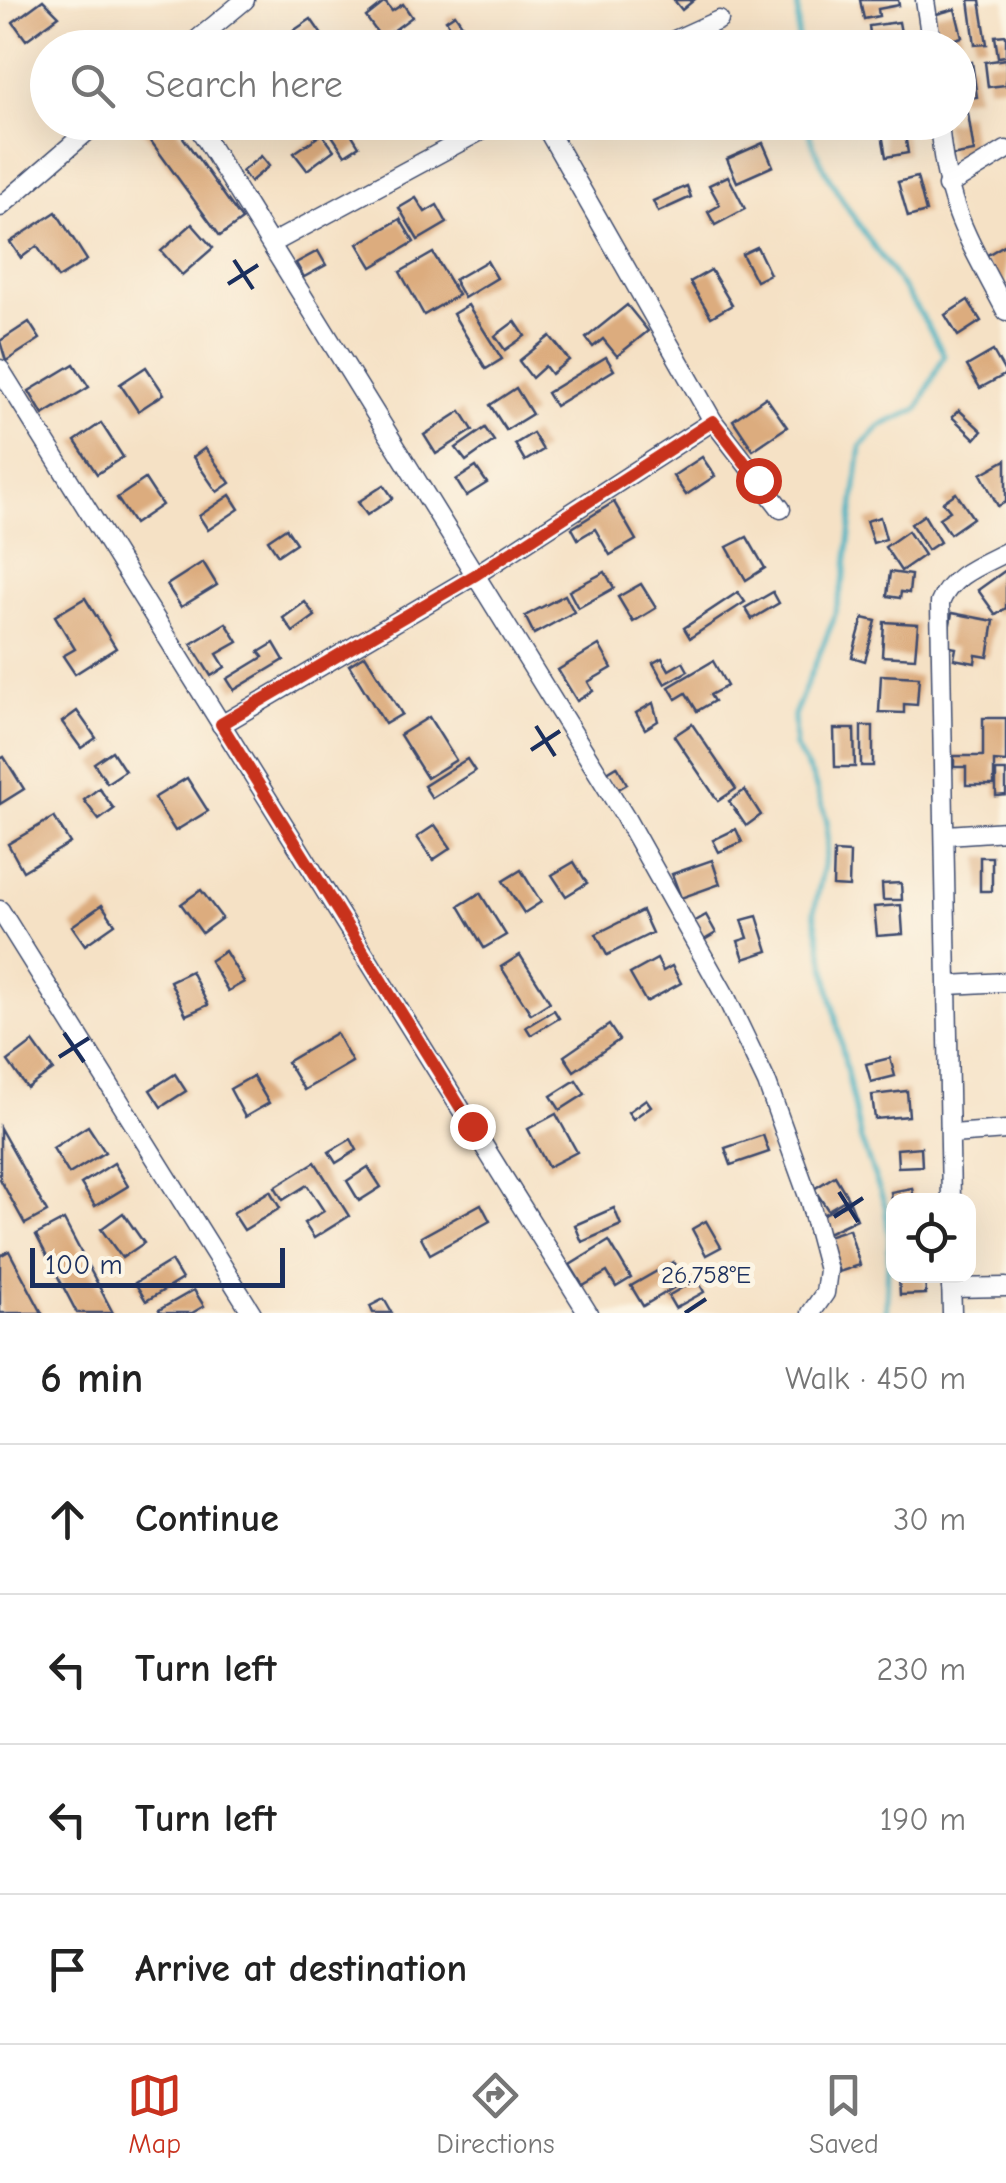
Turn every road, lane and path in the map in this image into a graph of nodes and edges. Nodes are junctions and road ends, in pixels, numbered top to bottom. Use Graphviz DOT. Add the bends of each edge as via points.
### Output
graph roads {
  1 [pos="246,0"];
  2 [pos="925,0"];
  3 [pos="720,20"];
  4 [pos="210,30"];
  5 [pos="698,30"];
  6 [pos="929,30"];
  7 [pos="77,140"];
  8 [pos="206,140"];
  9 [pos="464,140"];
  10 [pos="553,140"];
  11 [pos="941,140"];
  12 [pos="1006,150"];
  13 [pos="947,186"];
  14 [pos="0,206"];
  15 [pos="270,244"];
  16 [pos="1006,311"];
  17 [pos="0,369"];
  18 [pos="713,421"];
  19 [pos="781,510"];
  20 [pos="1006,552"];
  21 [pos="477,574"];
  22 [pos="221,724"];
  23 [pos="1006,831"];
  24 [pos="947,835"];
  25 [pos="0,910"];
  26 [pos="1006,982"];
  27 [pos="948,985"];
  28 [pos="1006,1130"];
  29 [pos="952,1134"];
  30 [pos="951,1193"];
  31 [pos="951,1283"];
  32 [pos="962,1283"];
  33 [pos="1006,1287"];
  34 [pos="252,1313"];
  35 [pos="588,1313"];
  36 [pos="810,1313"];
  37 [pos="952,1313"];
  1 -- 4 [label="street"];
  2 -- 6 [label="street"];
  3 -- 5 [label="street"];
  7 -- 14 [label="street"];
  8 -- 15 [label="street"];
  9 -- 15 [label="street"];
  10 -- 18 [label="street"];
  11 -- 13 [label="street"];
  12 -- 13 [label="street"];
  13 -- 16 [label="street" via="958,224"];
  15 -- 21 [label="street"];
  17 -- 22 [label="street"];
  18 -- 19 [label="street"];
  18 -- 21 [label="street"];
  20 -- 24 [label="street" via="960,577 940,603"];
  21 -- 22 [label="street"];
  21 -- 36 [label="street" via="624,817 767,1083 828,1270 825,1293"];
  22 -- 35 [label="street"];
  23 -- 24 [label="street"];
  24 -- 27 [label="street"];
  25 -- 34 [label="street"];
  26 -- 27 [label="street"];
  27 -- 29 [label="street"];
  28 -- 29 [label="street"];
  29 -- 30 [label="street"];
  31 -- 37 [label="street"];
  32 -- 33 [label="street"];
}
